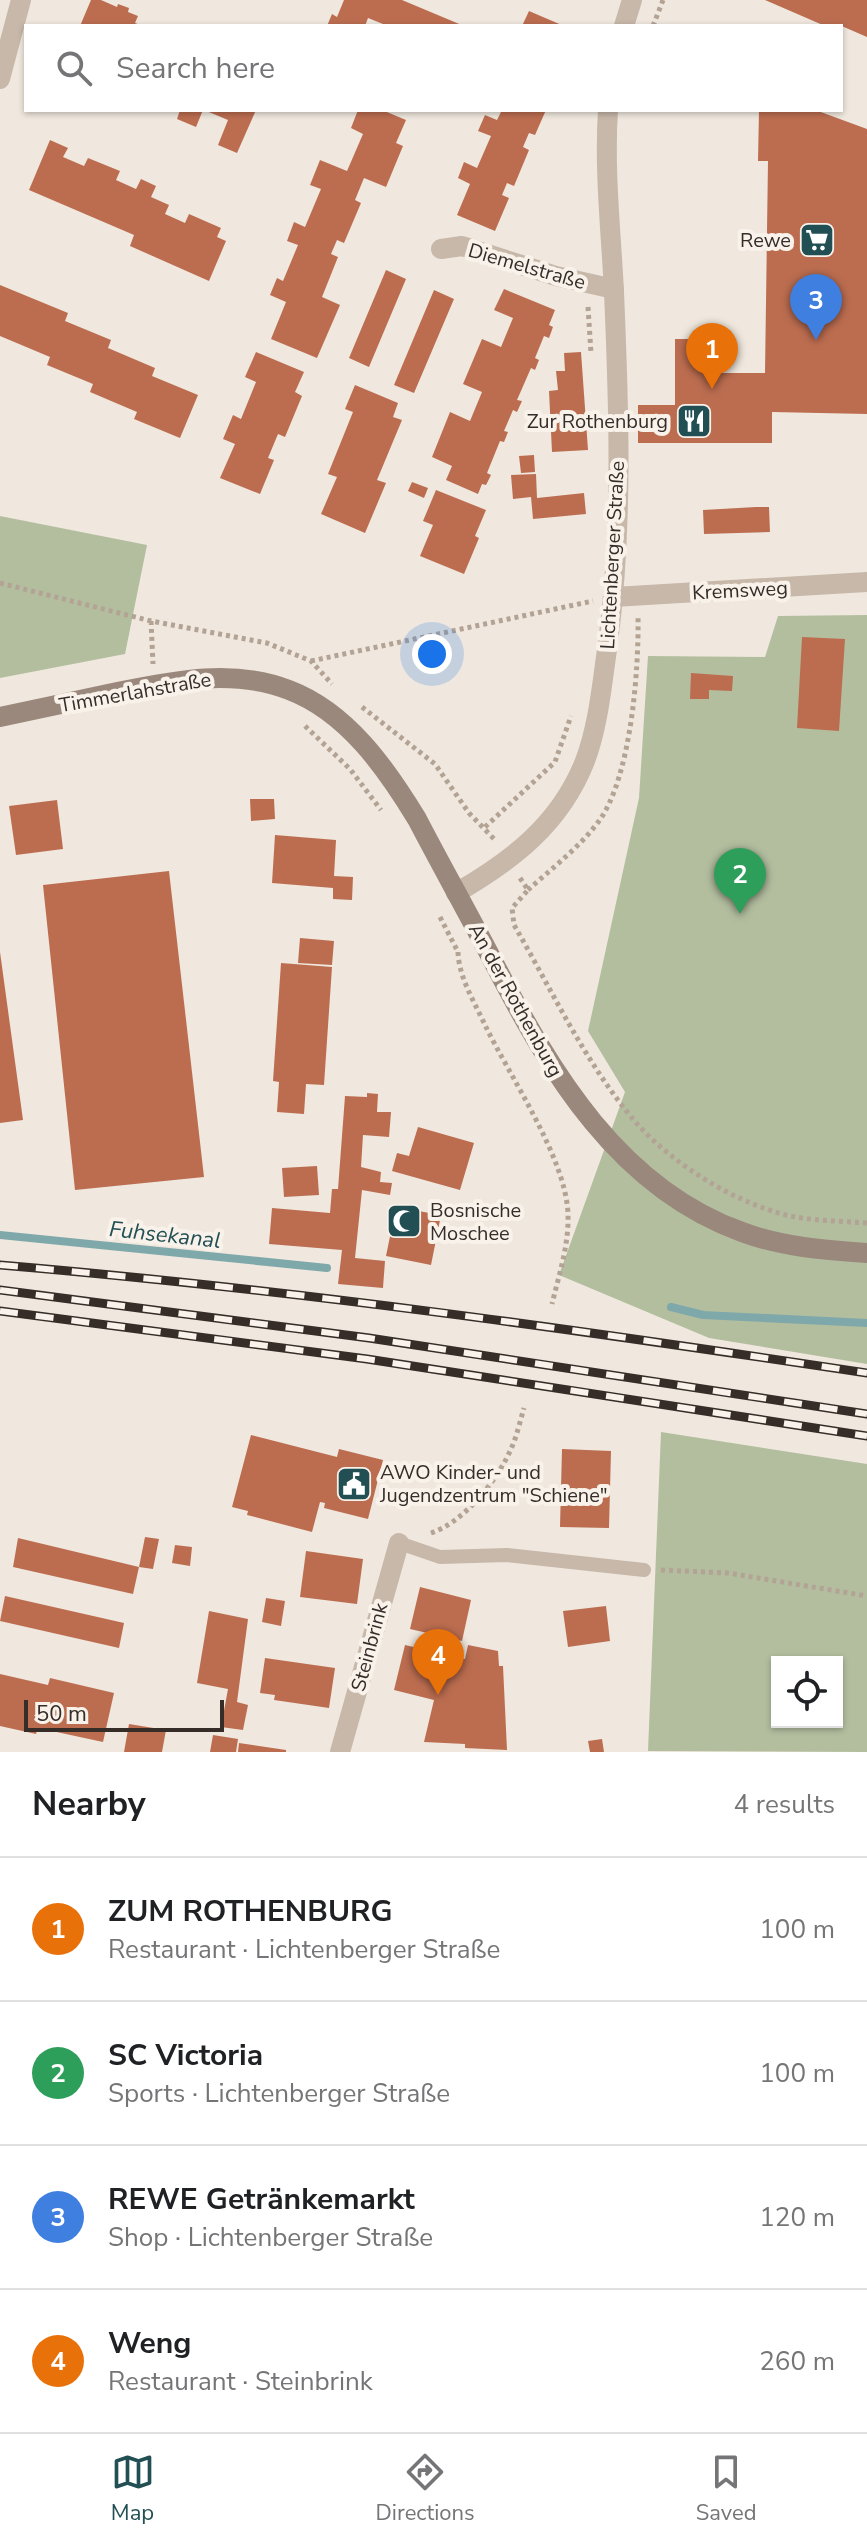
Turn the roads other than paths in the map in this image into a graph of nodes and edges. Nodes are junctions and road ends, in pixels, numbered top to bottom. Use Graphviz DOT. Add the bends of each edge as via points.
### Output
graph roads {
  1 [pos="21,0"];
  2 [pos="632,0"];
  3 [pos="625,24"];
  4 [pos="0,79"];
  5 [pos="608,112"];
  6 [pos="441,249"];
  7 [pos="614,289"];
  8 [pos="867,582"];
  9 [pos="614,597"];
  10 [pos="0,717"];
  11 [pos="456,893"];
  12 [pos="867,1253"];
  13 [pos="399,1543"];
  14 [pos="644,1570"];
  15 [pos="340,1752"];
  1 -- 4 [label="street"];
  2 -- 3 [label="street"];
  5 -- 7 [label="street, Lichtenberger Straße"];
  6 -- 7 [label="street, Diemelstraße" via="462,246"];
  7 -- 9 [label="street, Lichtenberger Straße"];
  8 -- 9 [label="street, Kremsweg"];
  9 -- 11 [label="street, Lichtenberger Straße" via="599,707 584,763 570,790 540,832 510,859"];
  10 -- 11 [label="main road, Timmerlahstraße" via="201,678 239,677 291,690 356,737 396,785"];
  11 -- 12 [label="main road, An der Rothenburg" via="540,1049 574,1100 631,1164 698,1212 740,1232 804,1248"];
  13 -- 14 [label="lane" via="440,1557 507,1555"];
  13 -- 15 [label="street, Steinbrink"];
}
